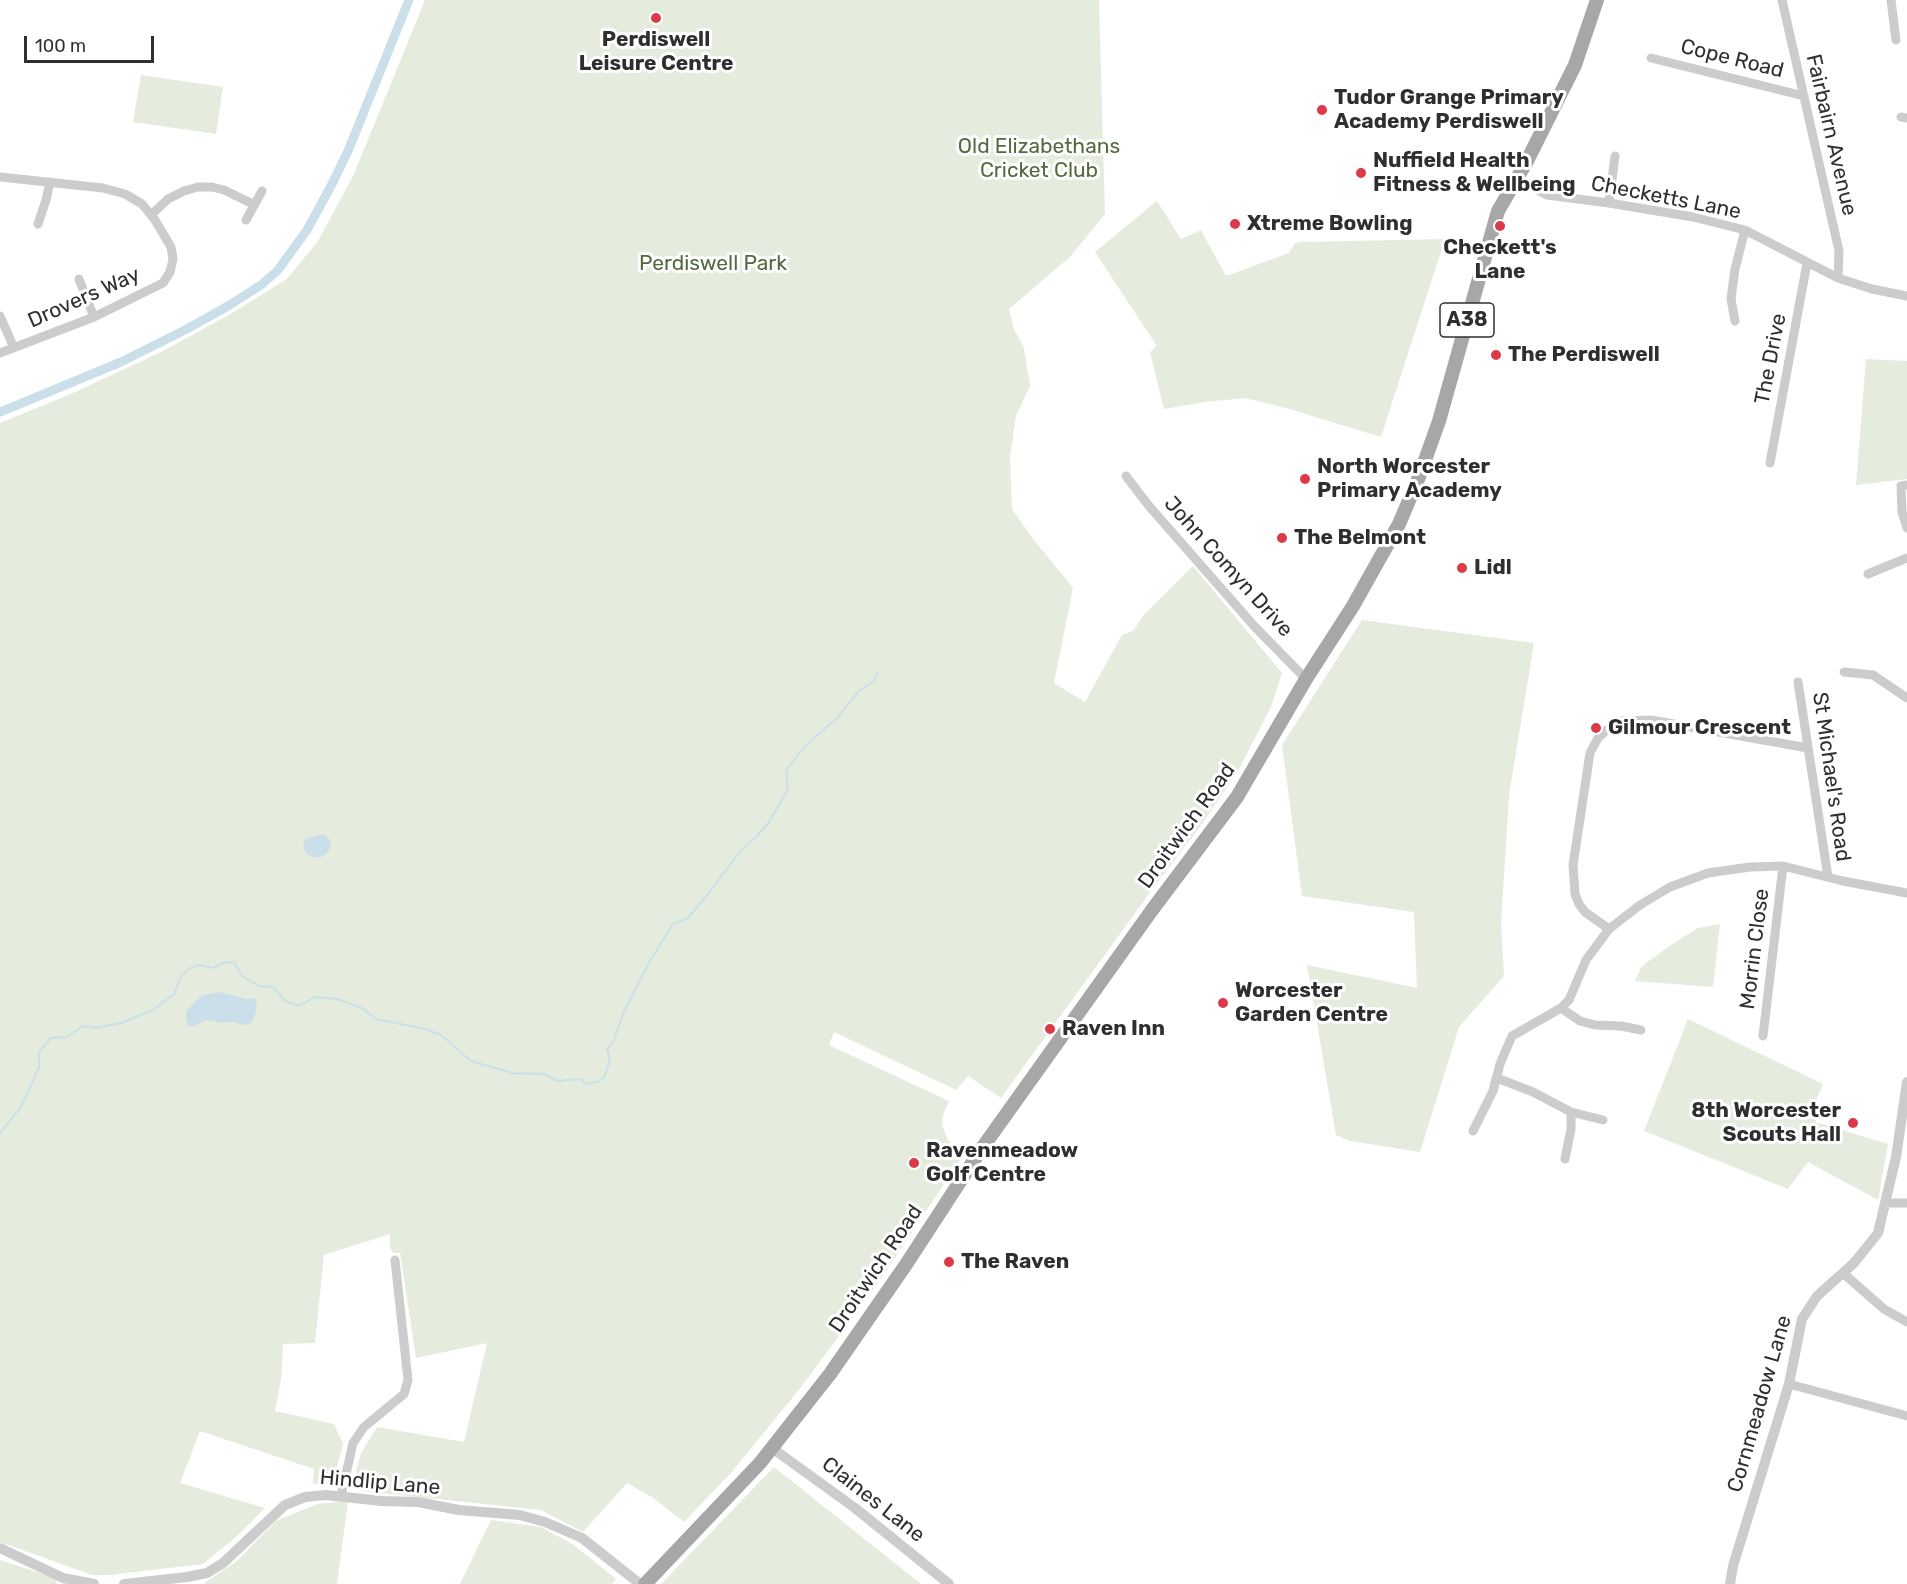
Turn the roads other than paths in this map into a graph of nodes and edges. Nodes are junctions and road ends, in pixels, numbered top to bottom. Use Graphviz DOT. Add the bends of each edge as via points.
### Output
graph roads {
  1 [pos="1597,0"];
  2 [pos="1782,0"];
  3 [pos="1892,0"];
  4 [pos="1896,40"];
  5 [pos="1651,58"];
  6 [pos="1804,96"];
  7 [pos="1616,156"];
  8 [pos="0,177"];
  9 [pos="1517,180"];
  10 [pos="50,182"];
  11 [pos="262,191"];
  12 [pos="1609,203"];
  13 [pos="253,204"];
  14 [pos="151,214"];
  15 [pos="246,220"];
  16 [pos="38,224"];
  17 [pos="1745,230"];
  18 [pos="1807,263"];
  19 [pos="1838,278"];
  20 [pos="79,279"];
  21 [pos="1907,296"];
  22 [pos="0,316"];
  23 [pos="94,316"];
  24 [pos="1735,321"];
  25 [pos="14,348"];
  26 [pos="0,353"];
  27 [pos="1770,463"];
  28 [pos="1126,476"];
  29 [pos="1904,486"];
  30 [pos="1907,528"];
  31 [pos="1907,558"];
  32 [pos="1868,573"];
  33 [pos="1844,672"];
  34 [pos="1306,679"];
  35 [pos="1798,682"];
  36 [pos="1907,698"];
  37 [pos="1808,748"];
  38 [pos="1782,866"];
  39 [pos="1828,877"];
  40 [pos="1907,893"];
  41 [pos="1609,929"];
  42 [pos="1561,1008"];
  43 [pos="1763,1036"];
  44 [pos="1629,1039"];
  45 [pos="1497,1078"];
  46 [pos="1907,1082"];
  47 [pos="1571,1112"];
  48 [pos="1603,1120"];
  49 [pos="1473,1131"];
  50 [pos="1565,1160"];
  51 [pos="1885,1203"];
  52 [pos="1907,1203"];
  53 [pos="395,1260"];
  54 [pos="1843,1273"];
  55 [pos="1907,1322"];
  56 [pos="1789,1384"];
  57 [pos="1907,1416"];
  58 [pos="772,1448"];
  59 [pos="341,1496"];
  60 [pos="0,1548"];
  61 [pos="94,1584"];
  62 [pos="124,1584"];
  63 [pos="642,1584"];
  64 [pos="949,1584"];
  65 [pos="1730,1584"];
  1 -- 9 [label="main road, Droitwich Road / A38" via="1575,65"];
  2 -- 6 [label="street, Fairbairn Avenue"];
  3 -- 4 [label="street"];
  5 -- 6 [label="street, Cope Road"];
  6 -- 19 [label="street, Fairbairn Avenue" via="1839,251"];
  7 -- 12 [label="street"];
  8 -- 10 [label="street, Drovers Way"];
  9 -- 12 [label="street, Checketts Lane" via="1547,195"];
  9 -- 34 [label="main road, Droitwich Road / A38" via="1498,211 1439,421 1419,477 1382,556"];
  10 -- 14 [label="street, Drovers Way" via="115,190"];
  10 -- 16 [label="street"];
  11 -- 13 [label="street"];
  12 -- 17 [label="street, Checketts Lane"];
  13 -- 14 [label="street" via="224,190 198,187 168,199"];
  13 -- 15 [label="street"];
  14 -- 23 [label="street, Drovers Way" via="171,247 170,272 163,283"];
  17 -- 18 [label="street, Checketts Lane"];
  17 -- 24 [label="street" via="1731,299"];
  18 -- 19 [label="street, Checketts Lane"];
  18 -- 27 [label="street, The Drive"];
  19 -- 21 [label="street, Checketts Lane"];
  20 -- 23 [label="street"];
  22 -- 25 [label="street"];
  23 -- 25 [label="street, Drovers Way"];
  25 -- 26 [label="street, Drovers Way"];
  28 -- 34 [label="street, John Comyn Drive" via="1255,627"];
  29 -- 30 [label="street" via="1902,512"];
  31 -- 32 [label="street"];
  33 -- 36 [label="street" via="1873,675"];
  34 -- 58 [label="main road, Droitwich Road / A38" via="1237,797 980,1151 830,1374"];
  35 -- 37 [label="street, St Michael's Road"];
  37 -- 39 [label="street, St Michael's Road"];
  37 -- 41 [label="street" via="1652,720 1621,722 1598,738 1590,753 1573,865 1579,904"];
  38 -- 39 [label="street"];
  38 -- 41 [label="street" via="1707,873 1670,887"];
  38 -- 43 [label="street, Morrin Close"];
  39 -- 40 [label="street"];
  41 -- 42 [label="street" via="1586,960 1569,1000"];
  42 -- 44 [label="street" via="1595,1026 1636,1029"];
  42 -- 45 [label="street" via="1512,1036"];
  45 -- 47 [label="street"];
  45 -- 49 [label="street"];
  46 -- 51 [label="street, Cornmeadow Lane"];
  47 -- 48 [label="street"];
  47 -- 50 [label="street"];
  51 -- 52 [label="street"];
  51 -- 54 [label="street, Cornmeadow Lane" via="1878,1233"];
  53 -- 59 [label="street" via="408,1380 404,1394 364,1427 353,1443"];
  54 -- 55 [label="street" via="1884,1310"];
  54 -- 56 [label="street, Cornmeadow Lane" via="1817,1296 1802,1319"];
  56 -- 57 [label="street"];
  56 -- 65 [label="street, Cornmeadow Lane"];
  58 -- 63 [label="main road, Droitwich Road / A38"];
  58 -- 64 [label="street, Claines Lane"];
  59 -- 62 [label="street, Hindlip Lane" via="305,1497 285,1505 207,1573"];
  59 -- 63 [label="street, Hindlip Lane" via="520,1515 545,1522 582,1538"];
  60 -- 61 [label="street" via="63,1578"];
}
